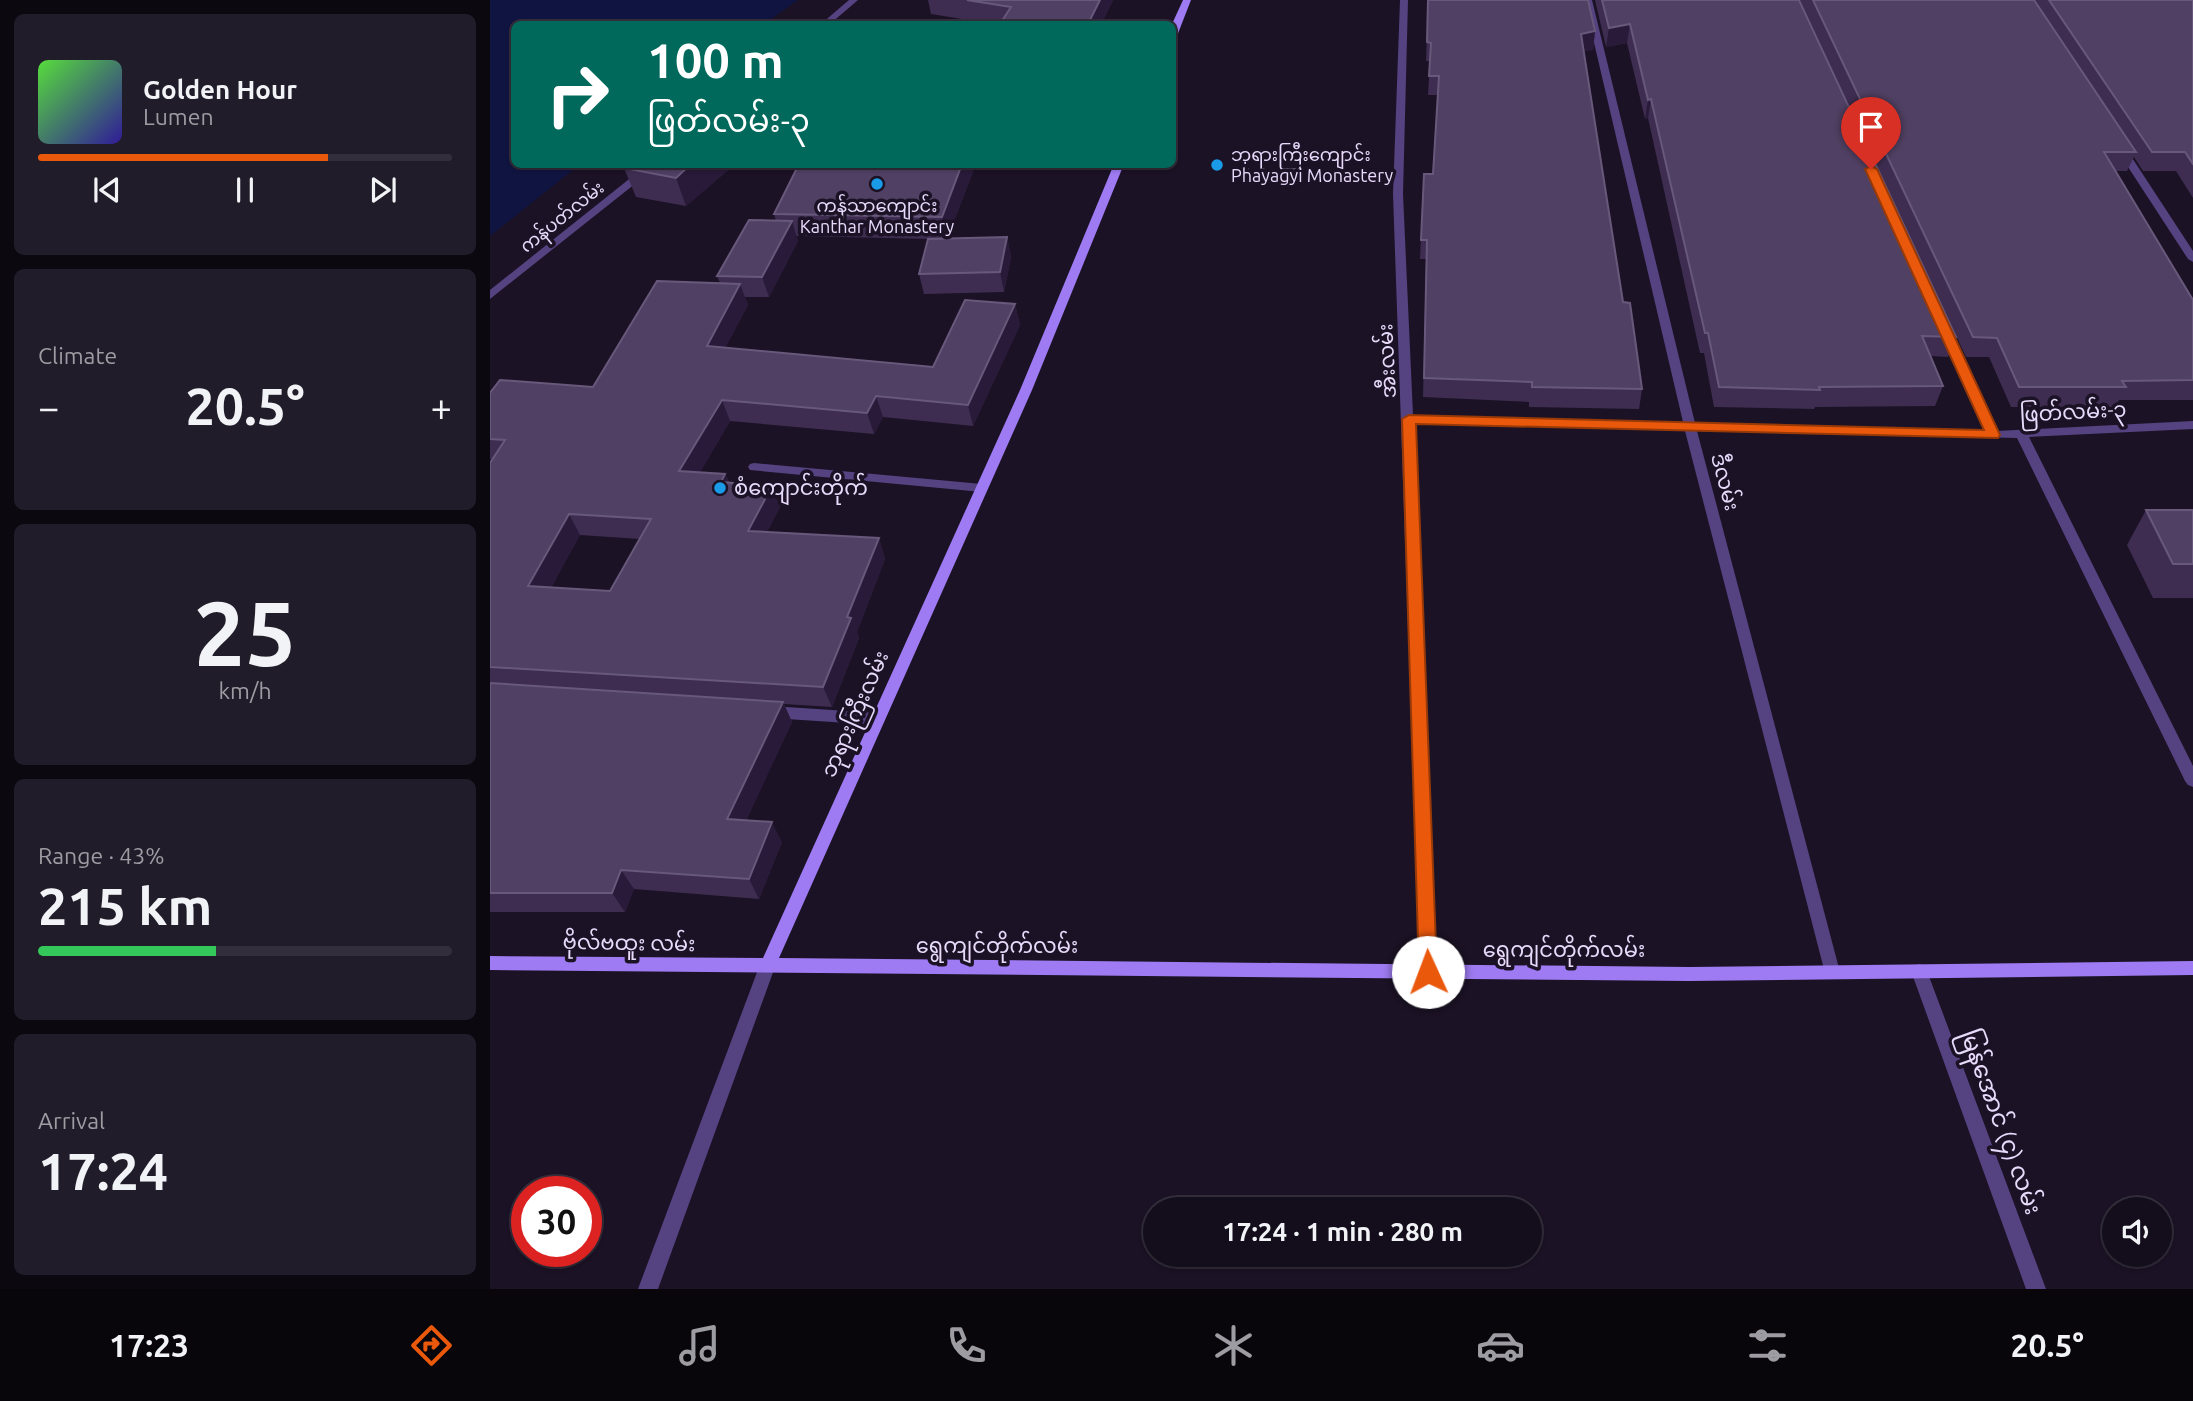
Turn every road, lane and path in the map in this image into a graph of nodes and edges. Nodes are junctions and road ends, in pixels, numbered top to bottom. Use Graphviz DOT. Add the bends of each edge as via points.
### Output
graph roads {
  1 [pos="854,0"];
  2 [pos="1187,0"];
  3 [pos="1404,0"];
  4 [pos="1588,0"];
  5 [pos="829,21"];
  6 [pos="1176,26"];
  7 [pos="2112,135"];
  8 [pos="650,168"];
  9 [pos="1117,168"];
  10 [pos="2193,259"];
  11 [pos="490,296"];
  12 [pos="1942,323"];
  13 [pos="1409,419"];
  14 [pos="2193,425"];
  15 [pos="1690,426"];
  16 [pos="2021,433"];
  17 [pos="1993,435"];
  18 [pos="754,467"];
  19 [pos="982,488"];
  20 [pos="753,711"];
  21 [pos="878,719"];
  22 [pos="2193,781"];
  23 [pos="490,963"];
  24 [pos="767,967"];
  25 [pos="2193,968"];
  26 [pos="1919,971"];
  27 [pos="1428,972"];
  28 [pos="1832,972"];
  29 [pos="649,1289"];
  30 [pos="2036,1289"];
  1 -- 5 [label="street"];
  2 -- 6 [label="main road"];
  3 -- 13 [label="street, အီးလမ်း" via="1398,194"];
  4 -- 15 [label="street, ဒီလမ်း"];
  7 -- 10 [label="street"];
  8 -- 11 [label="street, ကန်ပတ်လမ်း"];
  9 -- 19 [label="main road, ဘုရားကြီးလမ်း"];
  12 -- 17 [label="street"];
  13 -- 15 [label="street, ဖြတ်လမ်း-၃"];
  13 -- 27 [label="street, အီးလမ်း"];
  14 -- 16 [label="street, ဖြတ်လမ်း-၃"];
  15 -- 17 [label="street, ဖြတ်လမ်း-၃"];
  15 -- 28 [label="street, ဒီလမ်း"];
  16 -- 17 [label="street, ဖြတ်လမ်း-၃"];
  16 -- 22 [label="street"];
  18 -- 19 [label="street"];
  19 -- 21 [label="main road, ဘုရားကြီးလမ်း"];
  20 -- 21 [label="street"];
  21 -- 24 [label="main road, ဘုရားကြီးလမ်း"];
  23 -- 24 [label="main road, ဗိုလ်ဗထူး လမ်း"];
  24 -- 27 [label="main road, ရွေကျင်တိုက်လမ်း"];
  24 -- 29 [label="street, ဘုရားကြီးလမ်း"];
  25 -- 26 [label="main road, ရွေကျင်တိုက်လမ်း"];
  26 -- 28 [label="main road, ရွေကျင်တိုက်လမ်း"];
  26 -- 30 [label="street, မြန်အောင် (၄) လမ်း"];
  27 -- 28 [label="main road, ရွေကျင်တိုက်လမ်း"];
}
